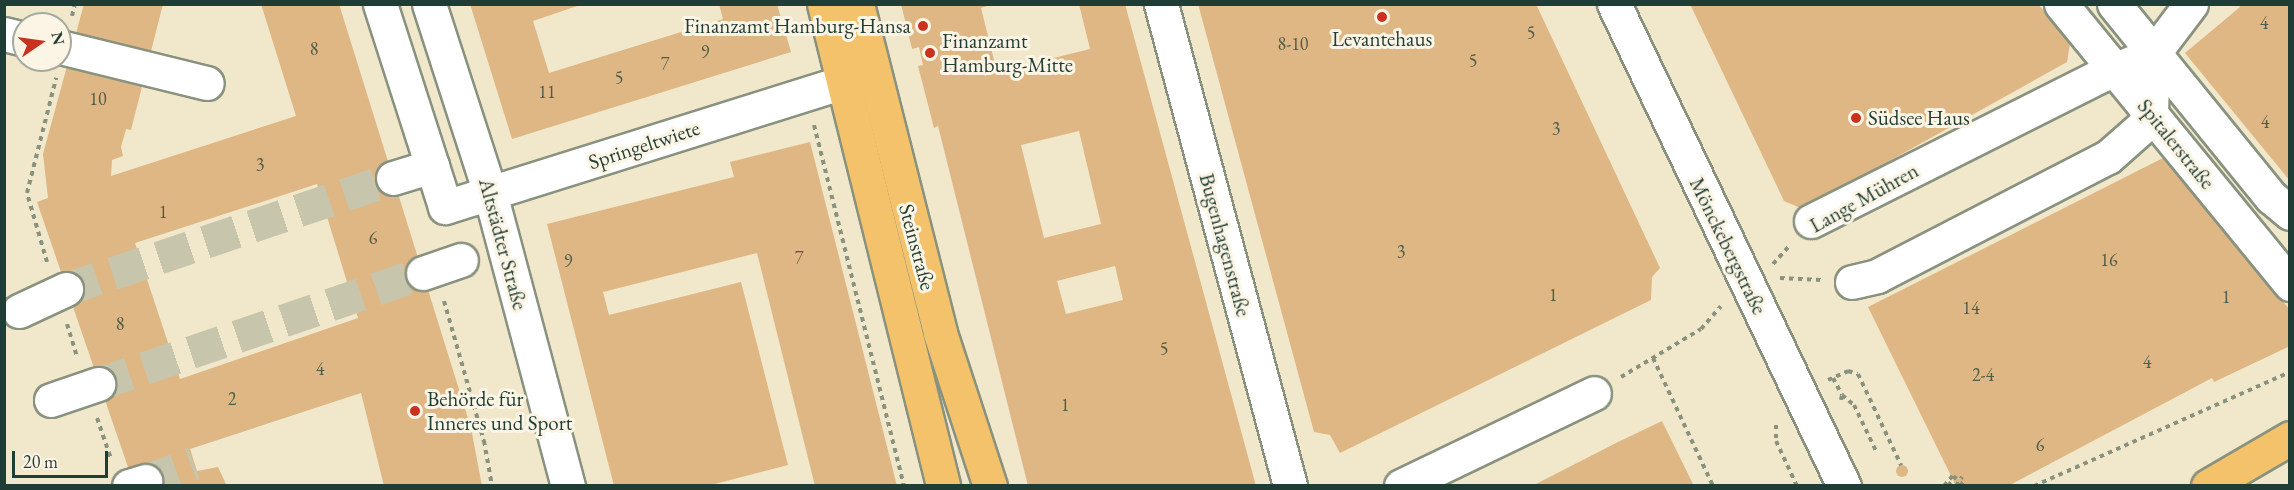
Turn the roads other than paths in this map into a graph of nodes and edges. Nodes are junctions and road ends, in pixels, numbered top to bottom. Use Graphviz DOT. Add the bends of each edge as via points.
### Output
graph roads {
  1 [pos="380,4"];
  2 [pos="429,4"];
  3 [pos="824,4"];
  4 [pos="857,4"];
  5 [pos="1161,4"];
  6 [pos="1614,4"];
  7 [pos="2061,4"];
  8 [pos="2114,4"];
  9 [pos="2191,4"];
  10 [pos="72,50"];
  11 [pos="2153,54"];
  12 [pos="2115,69"];
  13 [pos="843,82"];
  14 [pos="207,83"];
  15 [pos="2151,112"];
  16 [pos="432,166"];
  17 [pos="393,178"];
  18 [pos="490,193"];
  19 [pos="2289,213"];
  20 [pos="1811,221"];
  21 [pos="460,260"];
  22 [pos="423,273"];
  23 [pos="1852,282"];
  24 [pos="57,284"];
  25 [pos="2289,284"];
  26 [pos="19,311"];
  27 [pos="92,386"];
  28 [pos="1594,393"];
  29 [pos="51,400"];
  30 [pos="2289,438"];
  31 [pos="1838,472"];
  32 [pos="568,486"];
  33 [pos="943,486"];
  34 [pos="990,486"];
  35 [pos="1290,486"];
  36 [pos="1401,486"];
  37 [pos="2208,486"];
  1 -- 16 [label="street"];
  2 -- 18 [label="street, Altstädter Straße"];
  3 -- 13 [label="main road, Steinstraße"];
  4 -- 34 [label="main road, Steinstraße" via="940,333"];
  5 -- 35 [label="street, Bugenhagenstraße"];
  6 -- 31 [label="street, Mönckebergstraße"];
  7 -- 12 [label="street, Spitalerstraße"];
  8 -- 11 [label="street, Spitalerstraße"];
  9 -- 11 [label="street"];
  10 -- 14 [label="street"];
  11 -- 12 [label="street, Lange Mühren"];
  11 -- 15 [label="street"];
  11 -- 19 [label="street, Spitalerstraße" via="2271,197"];
  12 -- 15 [label="street, Spitalerstraße"];
  12 -- 20 [label="street, Lange Mühren"];
  13 -- 18 [label="street, Springeltwiete"];
  13 -- 33 [label="main road, Steinstraße"];
  15 -- 23 [label="street" via="2142,127 2108,157 1877,276"];
  15 -- 25 [label="street, Spitalerstraße"];
  16 -- 17 [label="street"];
  16 -- 18 [label="street, Springeltwiete" via="446,207"];
  18 -- 32 [label="street, Altstädter Straße"];
  21 -- 22 [label="street"];
  24 -- 26 [label="street"];
  27 -- 29 [label="street"];
  28 -- 36 [label="street"];
  30 -- 37 [label="main road"];
}
